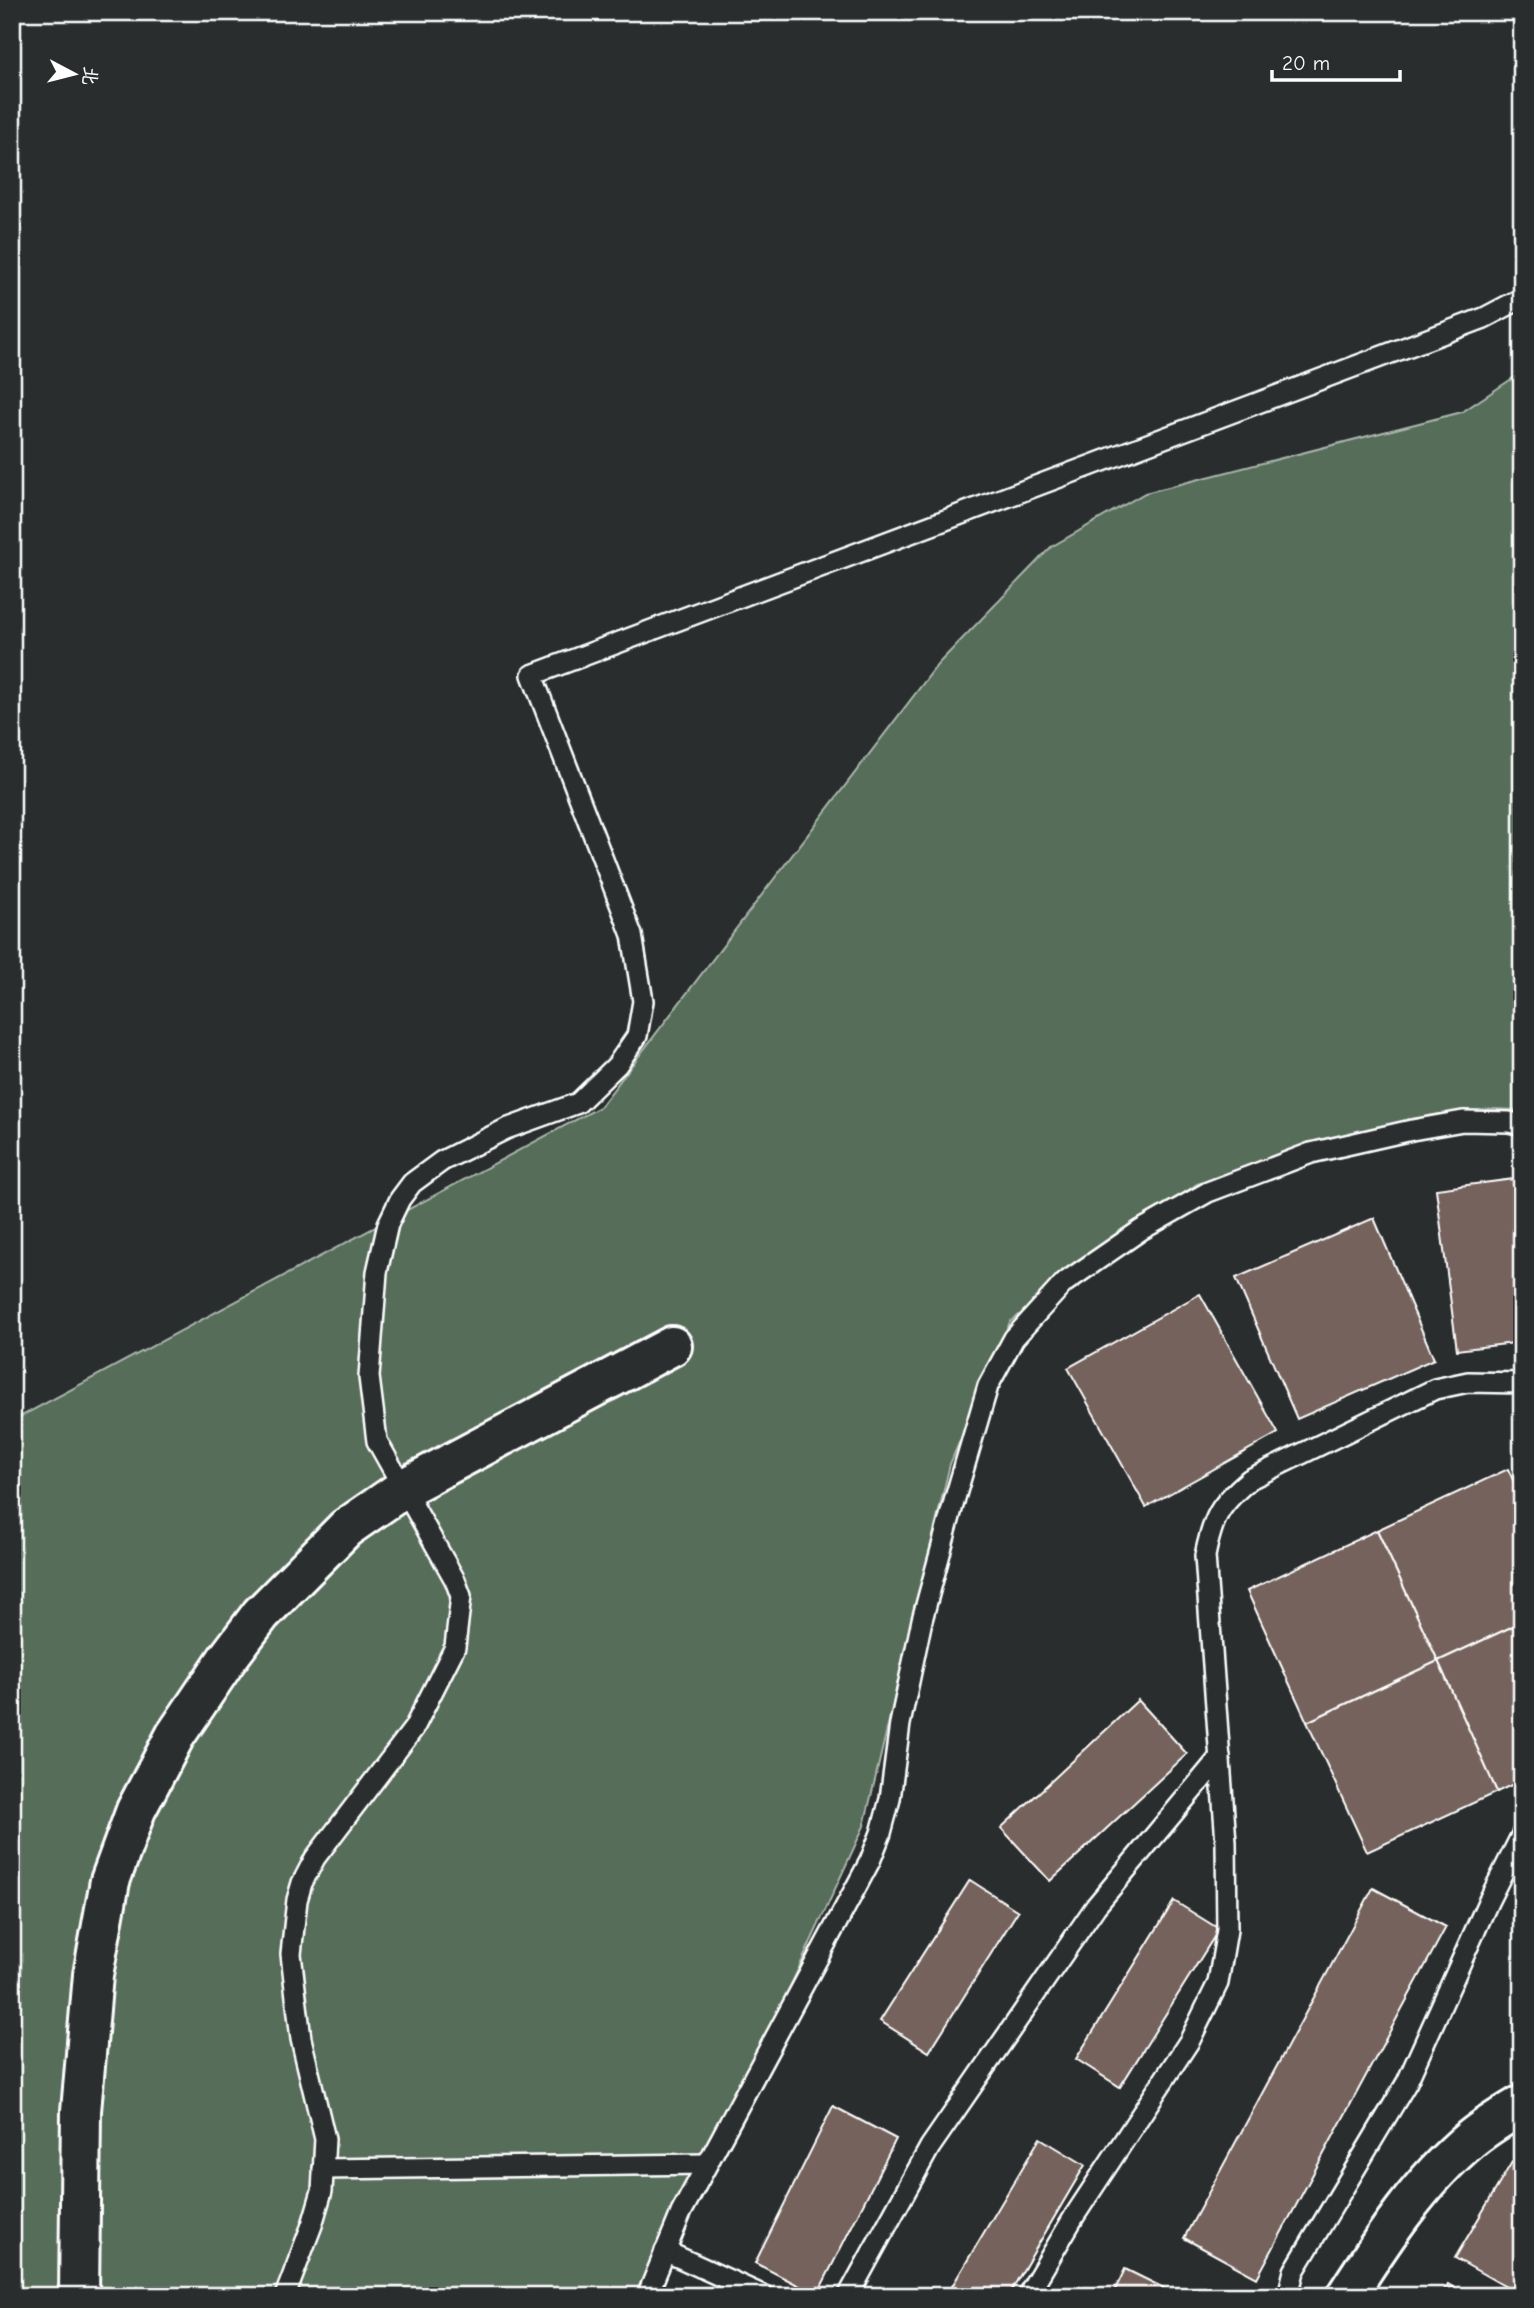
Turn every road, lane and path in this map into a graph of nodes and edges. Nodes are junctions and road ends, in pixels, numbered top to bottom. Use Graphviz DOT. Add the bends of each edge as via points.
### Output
graph roads {
  1 [pos="1522,298"];
  2 [pos="1522,1125"];
  3 [pos="672,1346"];
  4 [pos="1522,1383"];
  5 [pos="404,1488"];
  6 [pos="1220,1756"];
  7 [pos="1522,1834"];
  8 [pos="1522,2105"];
  9 [pos="707,2164"];
  10 [pos="323,2169"];
  11 [pos="665,2250"];
  12 [pos="79,2296"];
  13 [pos="285,2296"];
  14 [pos="647,2296"];
  15 [pos="764,2296"];
  16 [pos="848,2296"];
  17 [pos="1027,2296"];
  18 [pos="1288,2296"];
  19 [pos="1346,2296"];
  1 -- 5 [label="lane" via="1484,318 532,676 632,935 643,1001 636,1037 617,1065 578,1103 506,1129 442,1161 412,1183 400,1199 388,1224 377,1272 369,1377 377,1441"];
  2 -- 9 [label="lane" via="1463,1121 1412,1130 1311,1153 1208,1192 1141,1230 1064,1283 1014,1338 988,1386 922,1620 881,1833"];
  3 -- 5 [label="street"];
  4 -- 6 [label="lane" via="1468,1382 1435,1389 1250,1479 1227,1498 1211,1527 1205,1556"];
  5 -- 10 [label="lane" via="456,1580 461,1596 458,1630 455,1647 414,1728 302,1883 291,1954 301,2039 325,2139"];
  5 -- 12 [label="street" via="346,1528 261,1614 175,1736 136,1810 110,1881 93,1975 81,2111"];
  6 -- 16 [label="lane" via="1096,1906 930,2147"];
  6 -- 17 [label="lane" via="1227,1930 1218,1983 1190,2040"];
  7 -- 18 [label="lane" via="1407,2082 1294,2271"];
  8 -- 19 [label="street" via="1472,2138 1431,2179 1384,2237"];
  9 -- 10 [label="lane"];
  9 -- 11 [label="lane"];
  10 -- 13 [label="lane" via="322,2192"];
  11 -- 14 [label="lane"];
  11 -- 15 [label="lane"];
}
